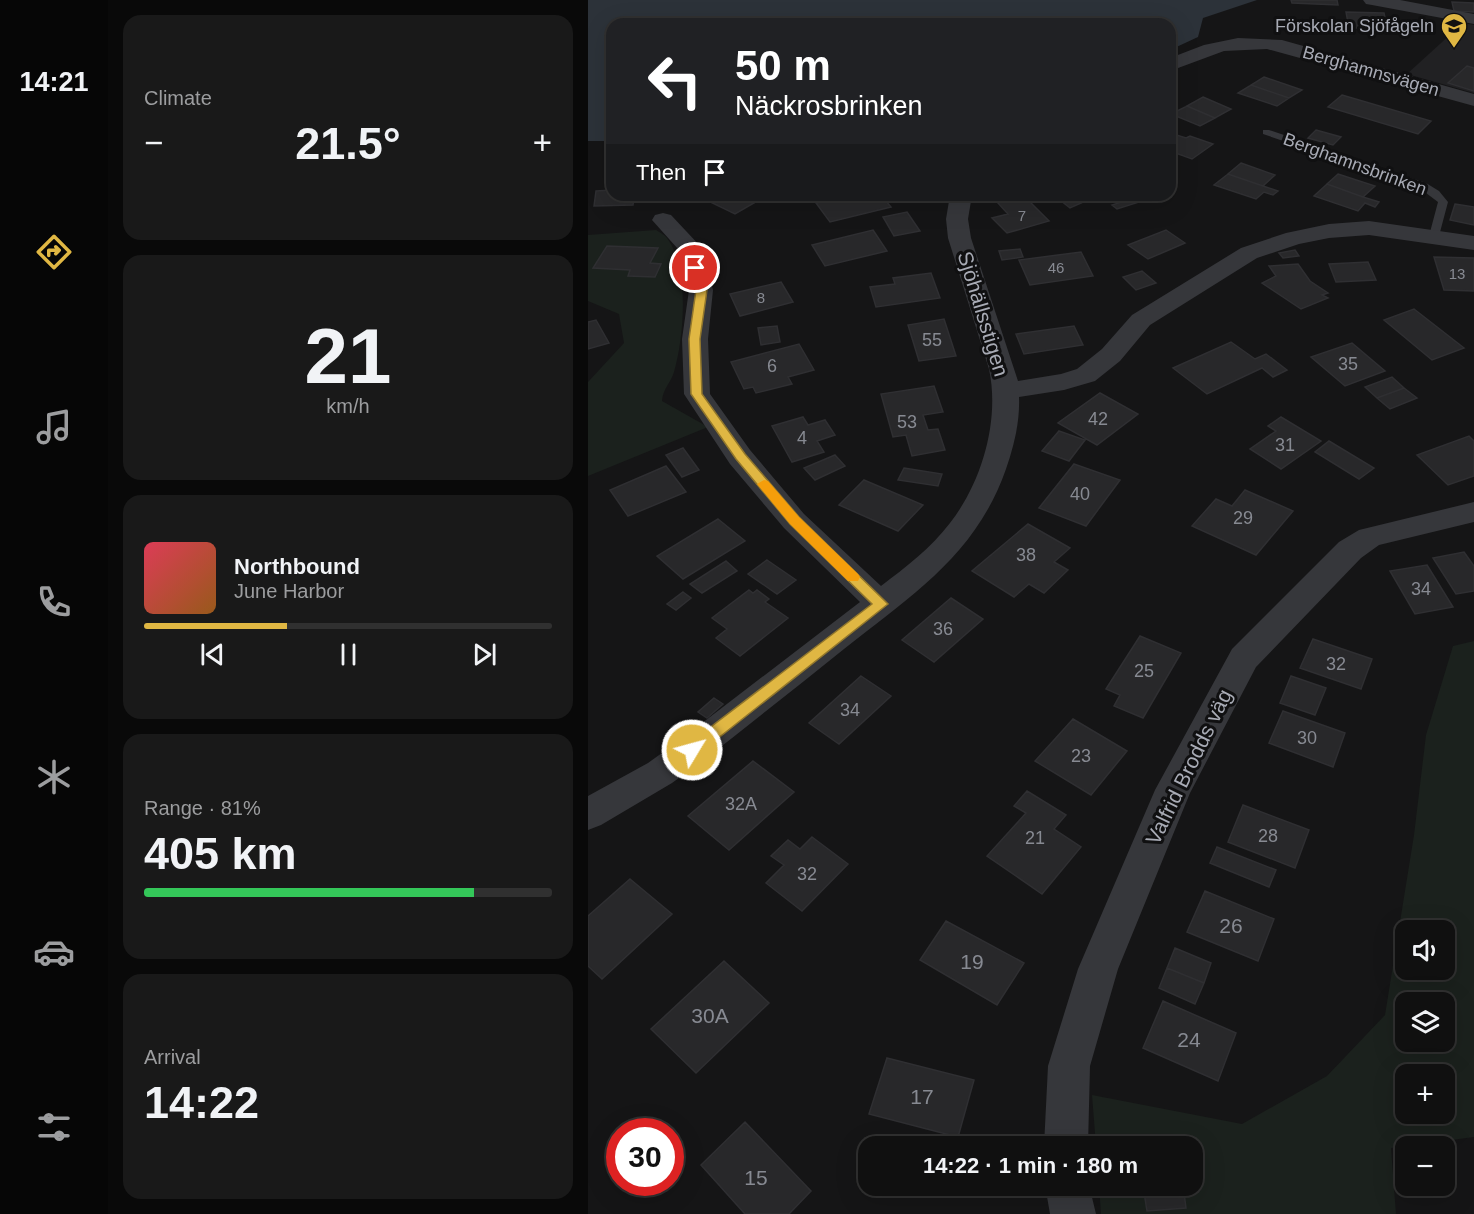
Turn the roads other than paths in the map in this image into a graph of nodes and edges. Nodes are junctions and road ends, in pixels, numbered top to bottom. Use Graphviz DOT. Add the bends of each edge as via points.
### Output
graph roads {
  1 [pos="1372,0"];
  2 [pos="1474,19"];
  3 [pos="1176,62"];
  4 [pos="1474,100"];
  5 [pos="1266,132"];
  6 [pos="960,201"];
  7 [pos="663,220"];
  8 [pos="1434,236"];
  9 [pos="1474,243"];
  10 [pos="1006,391"];
  11 [pos="1474,512"];
  12 [pos="881,604"];
  13 [pos="588,814"];
  14 [pos="1066,1136"];
  15 [pos="1069,1196"];
  16 [pos="1073,1214"];
  1 -- 2 [label="street"];
  3 -- 4 [label="street, Berghamnsvägen" via="1231,44 1273,44"];
  5 -- 8 [label="lane, Berghamnsbrinken" via="1422,185 1435,193 1443,202"];
  6 -- 10 [label="street, Sjöhällsstigen" via="955,219 957,233 1000,358"];
  7 -- 12 [label="street" via="689,247 701,290 695,339 697,394 740,457 794,520"];
  8 -- 9 [label="street"];
  8 -- 10 [label="street" via="1369,228 1329,231 1249,253 1141,320 1111,355 1086,375"];
  10 -- 12 [label="street, Sjöhällsstigen" via="1001,436 992,467 965,524 925,568"];
  11 -- 14 [label="street, Valfrid Brodds väg" via="1370,537 1350,550 1244,658 1173,790 1098,969 1069,1066"];
  12 -- 13 [label="street, Sjöhällsstigen" via="692,750"];
  15 -- 16 [label="street"];
}
